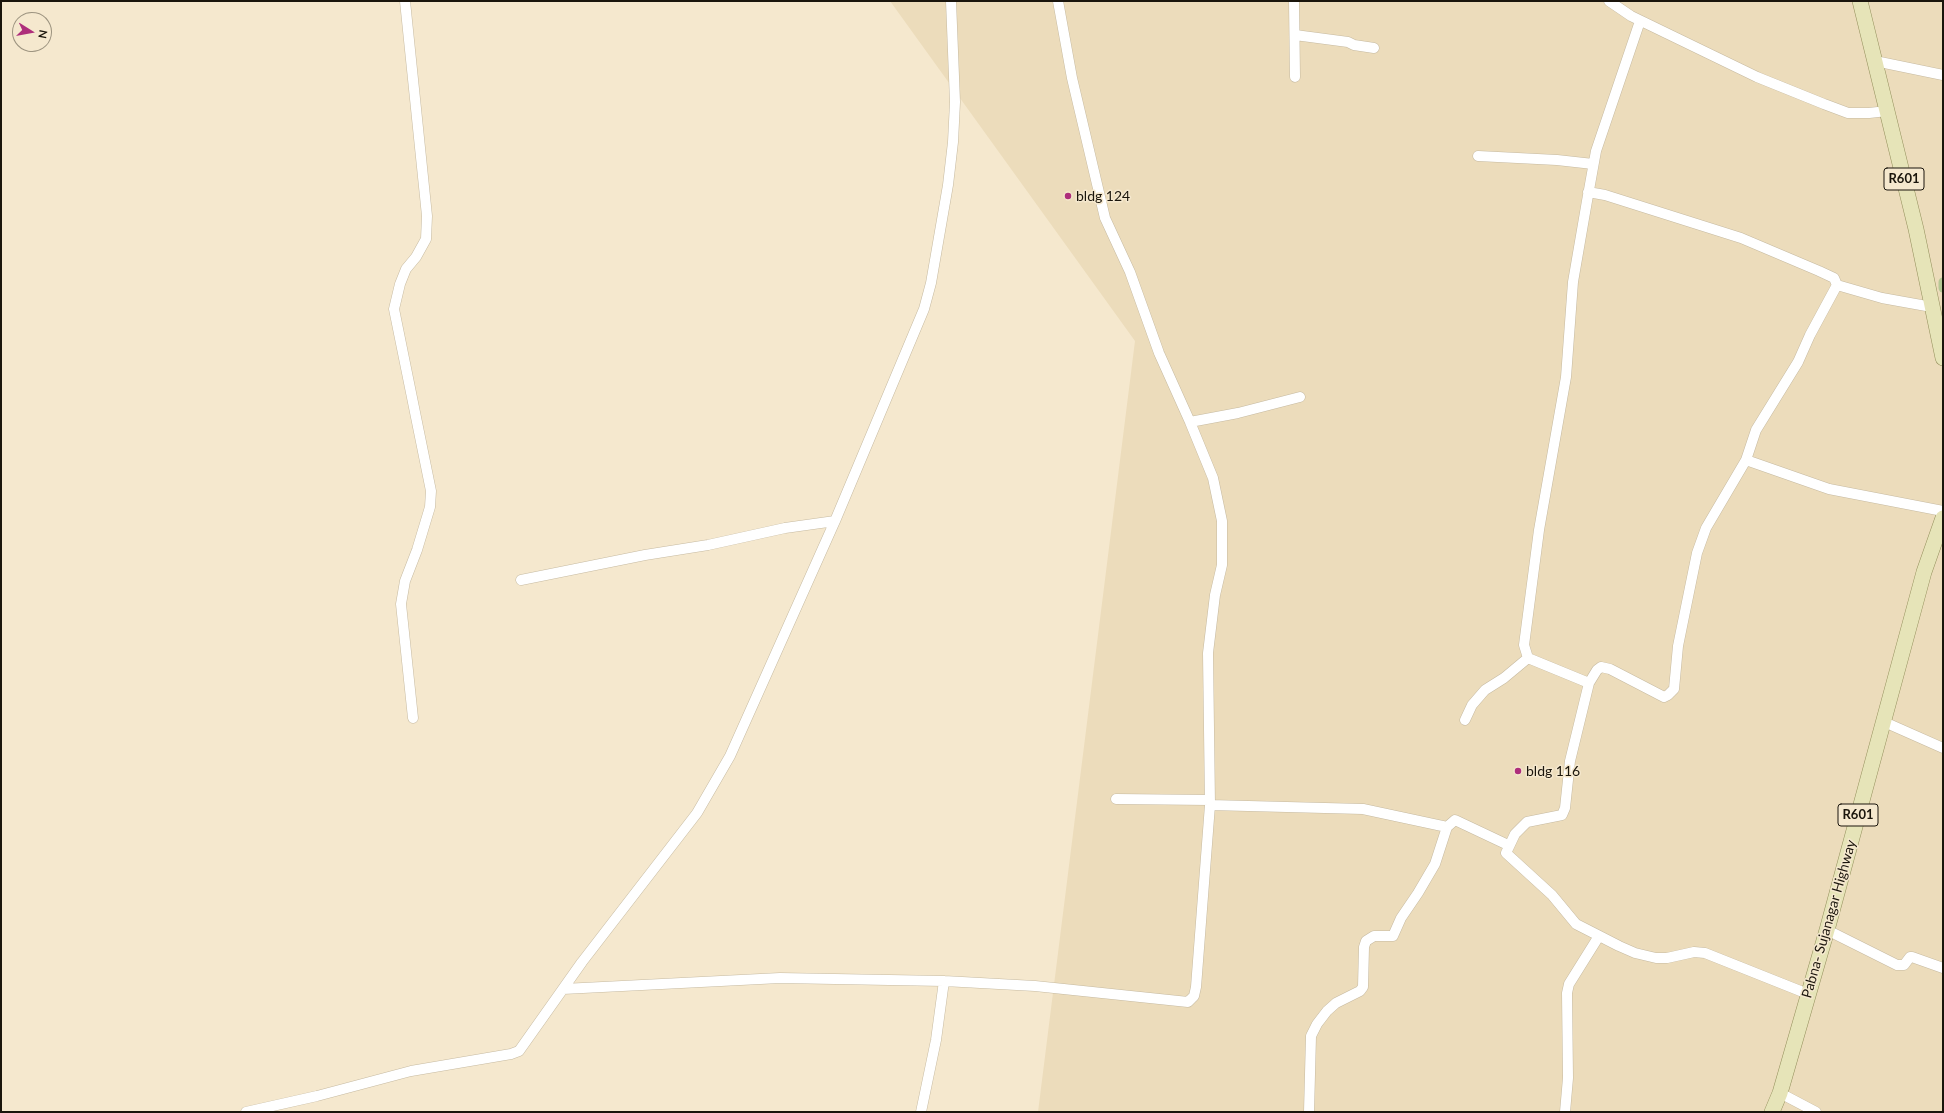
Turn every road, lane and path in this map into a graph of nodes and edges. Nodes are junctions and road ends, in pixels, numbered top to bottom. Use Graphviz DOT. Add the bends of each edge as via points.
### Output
graph roads {
  1 [pos="405,1"];
  2 [pos="951,1"];
  3 [pos="1058,1"];
  4 [pos="1294,1"];
  5 [pos="1609,1"];
  6 [pos="1860,1"];
  7 [pos="1640,21"];
  8 [pos="1295,35"];
  9 [pos="1374,48"];
  10 [pos="1875,61"];
  11 [pos="1943,75"];
  12 [pos="1295,77"];
  13 [pos="1887,111"];
  14 [pos="1478,156"];
  15 [pos="1593,164"];
  16 [pos="1588,192"];
  17 [pos="1837,285"];
  18 [pos="1932,307"];
  19 [pos="1943,358"];
  20 [pos="1300,397"];
  21 [pos="1190,422"];
  22 [pos="1746,460"];
  23 [pos="1943,511"];
  24 [pos="1943,518"];
  25 [pos="835,521"];
  26 [pos="521,580"];
  27 [pos="1528,658"];
  28 [pos="1589,683"];
  29 [pos="412,718"];
  30 [pos="1465,720"];
  31 [pos="1882,721"];
  32 [pos="1943,748"];
  33 [pos="1116,799"];
  34 [pos="1210,803"];
  35 [pos="1447,827"];
  36 [pos="1508,845"];
  37 [pos="1827,930"];
  38 [pos="1599,936"];
  39 [pos="1943,968"];
  40 [pos="944,981"];
  41 [pos="563,989"];
  42 [pos="1808,994"];
  43 [pos="1780,1094"];
  44 [pos="246,1112"];
  45 [pos="921,1112"];
  46 [pos="1309,1112"];
  47 [pos="1565,1112"];
  48 [pos="1772,1112"];
  49 [pos="1816,1112"];
  1 -- 29 [label="street" via="427,216 426,239 406,269 394,309 431,492 430,507 405,581 401,604"];
  2 -- 25 [label="street" via="955,102 953,142 931,283 924,309"];
  3 -- 21 [label="street" via="1072,78 1105,218 1130,272 1159,353"];
  4 -- 8 [label="street"];
  5 -- 7 [label="street"];
  6 -- 10 [label="main road, R601"];
  7 -- 13 [label="street" via="1757,77 1848,113"];
  7 -- 15 [label="street"];
  8 -- 9 [label="street"];
  8 -- 12 [label="street"];
  10 -- 11 [label="street"];
  10 -- 13 [label="main road, R601"];
  13 -- 18 [label="main road, R601"];
  14 -- 15 [label="street"];
  15 -- 16 [label="street"];
  16 -- 17 [label="street" via="1605,195 1741,238 1824,273 1834,278"];
  16 -- 27 [label="street" via="1573,282 1566,377 1539,530 1524,645"];
  17 -- 18 [label="street" via="1882,298"];
  17 -- 22 [label="street" via="1798,362 1756,430"];
  18 -- 19 [label="main road, R601"];
  20 -- 21 [label="street"];
  21 -- 34 [label="street" via="1213,478 1224,544 1208,653"];
  22 -- 23 [label="street" via="1829,489"];
  22 -- 28 [label="street" via="1706,528 1697,553 1678,646 1674,689 1664,697 1610,669 1601,667"];
  24 -- 31 [label="main road, Pabna- Sujanagar Highway / R601" via="1924,572"];
  25 -- 26 [label="street" via="785,528"];
  25 -- 41 [label="street" via="730,756 716,781 693,819"];
  27 -- 28 [label="street"];
  27 -- 30 [label="street" via="1485,690 1472,705"];
  28 -- 36 [label="street" via="1570,761 1562,815 1527,822"];
  31 -- 32 [label="street"];
  31 -- 37 [label="main road, Pabna- Sujanagar Highway / R601"];
  33 -- 34 [label="street"];
  34 -- 35 [label="street" via="1363,810"];
  34 -- 40 [label="street" via="1196,987 1194,996 1188,1002 1036,986"];
  35 -- 36 [label="street" via="1454,820"];
  35 -- 46 [label="street" via="1435,864 1401,918 1393,936 1374,936 1366,941 1363,987 1336,1003 1316,1024 1312,1036"];
  36 -- 38 [label="street" via="1506,853 1552,895 1576,924"];
  37 -- 39 [label="street" via="1897,965 1904,965 1912,957"];
  37 -- 42 [label="main road, Pabna- Sujanagar Highway / R601"];
  38 -- 42 [label="street" via="1634,954 1656,958 1694,952 1705,953"];
  38 -- 47 [label="street" via="1569,984 1567,993 1568,1078"];
  40 -- 41 [label="street" via="780,978"];
  40 -- 45 [label="street" via="936,1040"];
  41 -- 44 [label="street" via="515,1053 431,1066"];
  42 -- 43 [label="main road, Pabna- Sujanagar Highway / R601"];
  43 -- 48 [label="main road, Pabna- Sujanagar Highway / R601"];
  43 -- 49 [label="street"];
}
